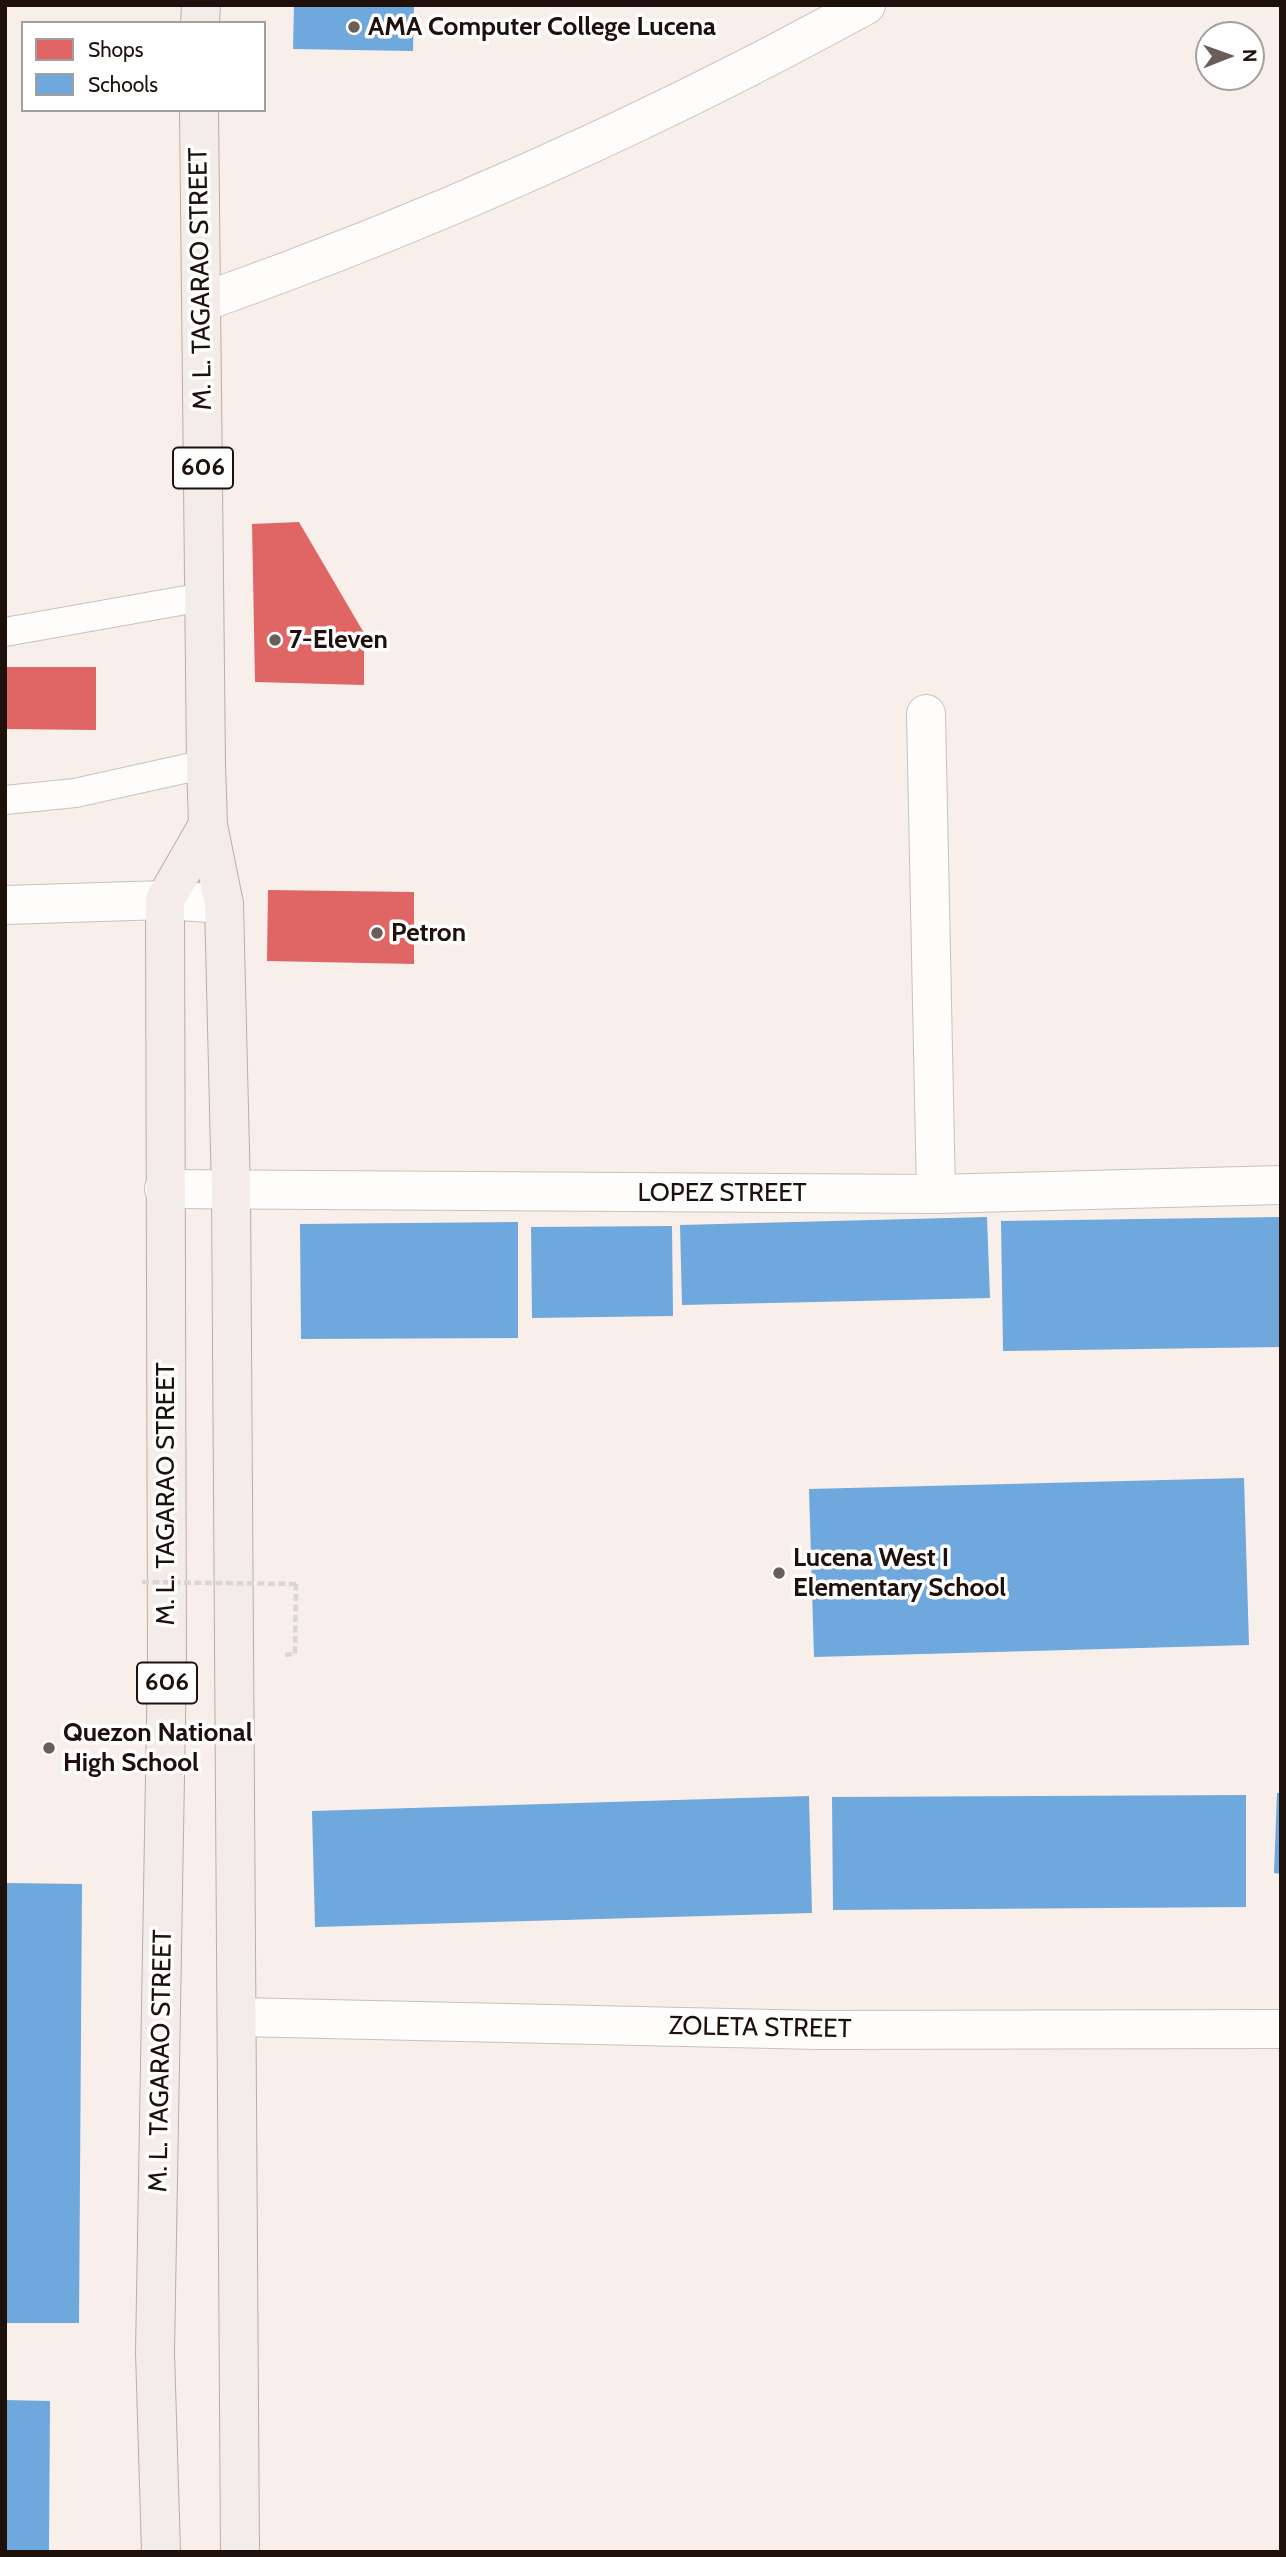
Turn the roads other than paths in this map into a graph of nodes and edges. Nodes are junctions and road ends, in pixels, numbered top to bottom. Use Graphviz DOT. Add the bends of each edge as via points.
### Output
graph roads {
  1 [pos="866,5"];
  2 [pos="198,112"];
  3 [pos="203,302"];
  4 [pos="203,597"];
  5 [pos="5,632"];
  6 [pos="926,714"];
  7 [pos="206,764"];
  8 [pos="5,800"];
  9 [pos="208,825"];
  10 [pos="165,900"];
  11 [pos="224,904"];
  12 [pos="5,905"];
  13 [pos="1281,1185"];
  14 [pos="164,1189"];
  15 [pos="231,1191"];
  16 [pos="936,1194"];
  17 [pos="238,2017"];
  18 [pos="1281,2029"];
  19 [pos="161,2552"];
  20 [pos="240,2552"];
  1 -- 3 [label="street" via="552,164 336,255"];
  2 -- 3 [label="main road, M. L. TAGARAO STREET / 606"];
  3 -- 4 [label="main road, M. L. TAGARAO STREET / 606"];
  4 -- 5 [label="lane"];
  4 -- 7 [label="main road, M. L. TAGARAO STREET / 606"];
  6 -- 16 [label="street"];
  7 -- 8 [label="lane" via="75,793"];
  7 -- 9 [label="main road, M. L. TAGARAO STREET / 606"];
  9 -- 10 [label="main road, M. L. TAGARAO STREET / 606"];
  9 -- 11 [label="main road, M. L. TAGARAO STREET / 606"];
  10 -- 11 [label="street"];
  10 -- 12 [label="street"];
  10 -- 14 [label="main road, M. L. TAGARAO STREET / 606"];
  11 -- 15 [label="main road, M. L. TAGARAO STREET / 606"];
  13 -- 16 [label="street, LOPEZ STREET"];
  14 -- 15 [label="street, LOPEZ STREET"];
  14 -- 19 [label="main road, M. L. TAGARAO STREET / 606" via="167,1662 155,2352"];
  15 -- 16 [label="street, LOPEZ STREET"];
  15 -- 17 [label="main road, M. L. TAGARAO STREET / 606"];
  17 -- 18 [label="street, ZOLETA STREET" via="818,2030"];
  17 -- 20 [label="main road, M. L. TAGARAO STREET / 606"];
}
